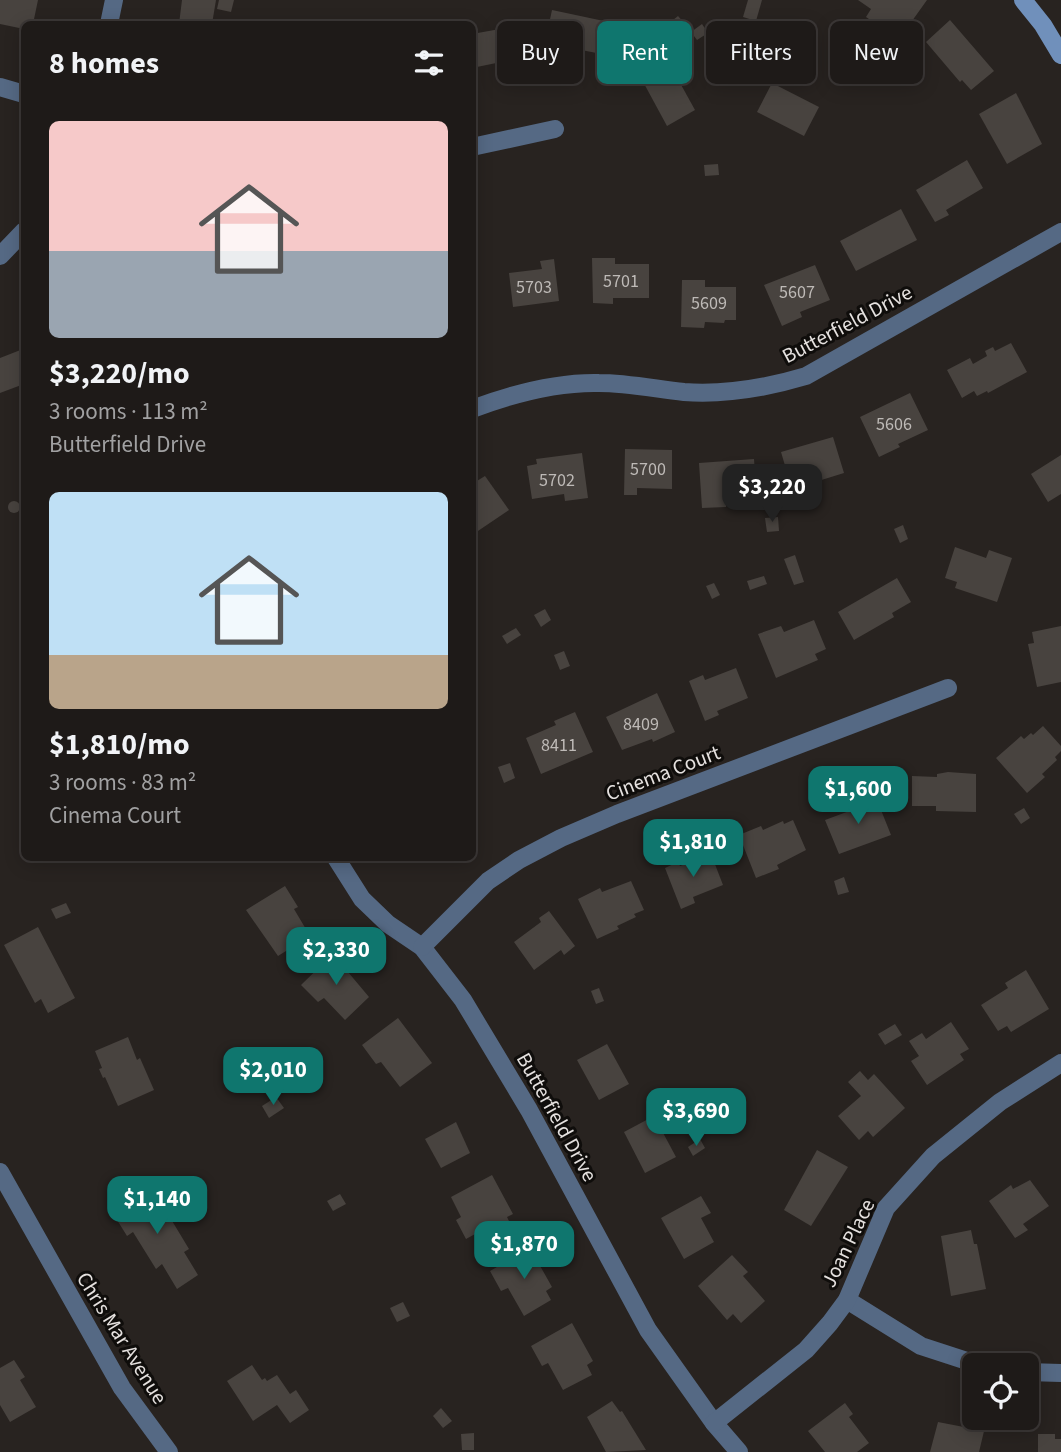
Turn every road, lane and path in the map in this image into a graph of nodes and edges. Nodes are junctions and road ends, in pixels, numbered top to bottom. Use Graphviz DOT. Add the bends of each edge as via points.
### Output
graph roads {
  1 [pos="114,0"];
  2 [pos="1023,0"];
  3 [pos="110,21"];
  4 [pos="1061,55"];
  5 [pos="0,87"];
  6 [pos="21,93"];
  7 [pos="555,129"];
  8 [pos="476,146"];
  9 [pos="1061,232"];
  10 [pos="21,234"];
  11 [pos="0,256"];
  12 [pos="476,408"];
  13 [pos="948,688"];
  14 [pos="338,861"];
  15 [pos="422,947"];
  16 [pos="1061,1063"];
  17 [pos="0,1172"];
  18 [pos="847,1300"];
  19 [pos="962,1359"];
  20 [pos="1039,1372"];
  21 [pos="1061,1373"];
  22 [pos="714,1423"];
  23 [pos="169,1452"];
  24 [pos="739,1452"];
  1 -- 3 [label="street"];
  2 -- 4 [label="street"];
  5 -- 6 [label="street"];
  7 -- 8 [label="street"];
  9 -- 12 [label="street, Butterfield Drive" via="806,376 775,386 743,392 688,392 598,383 538,389"];
  10 -- 11 [label="street"];
  13 -- 15 [label="street, Cinema Court" via="561,838 488,881"];
  14 -- 15 [label="street, Butterfield Drive" via="362,899"];
  15 -- 22 [label="street, Butterfield Drive" via="486,1037 648,1330"];
  16 -- 18 [label="street, Joan Place" via="1000,1102 933,1156 887,1208"];
  17 -- 23 [label="street, Chris Mar Avenue" via="122,1388"];
  18 -- 19 [label="street" via="921,1346"];
  18 -- 22 [label="street, Joan Place" via="806,1350"];
  20 -- 21 [label="street"];
  22 -- 24 [label="street, Butterfield Drive"];
}
